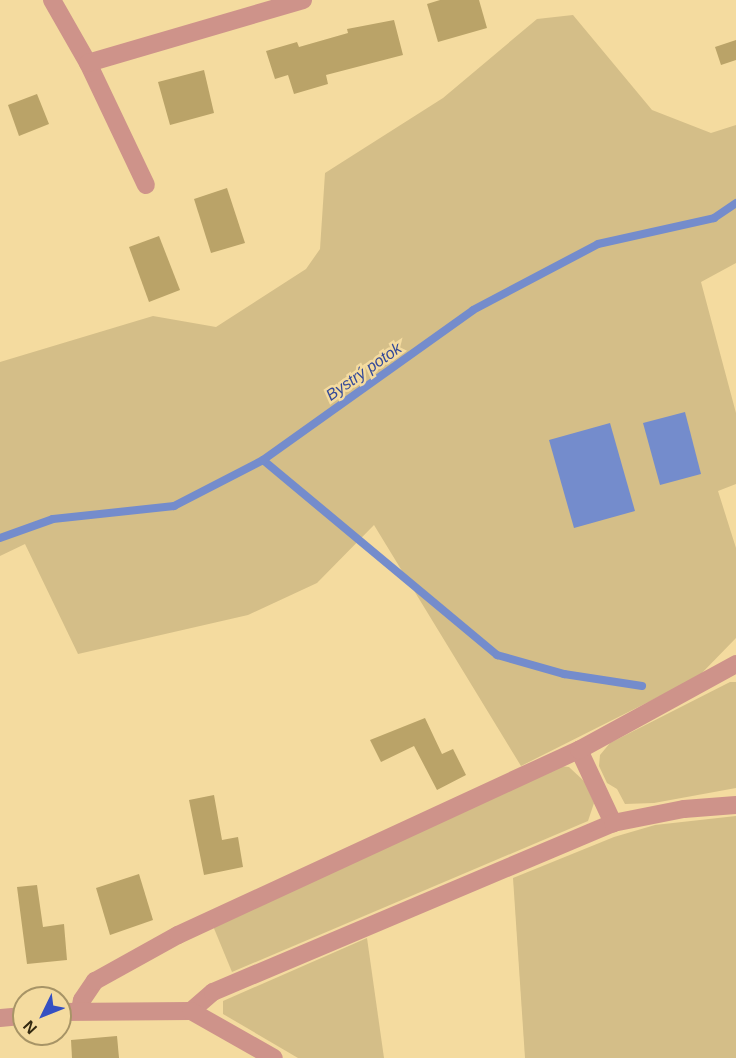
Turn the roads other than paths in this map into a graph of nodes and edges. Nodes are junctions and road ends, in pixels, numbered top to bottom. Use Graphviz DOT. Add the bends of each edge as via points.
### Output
graph roads {
  1 [pos="52,0"];
  2 [pos="303,0"];
  3 [pos="88,63"];
  4 [pos="146,185"];
  5 [pos="736,664"];
  6 [pos="579,750"];
  7 [pos="736,805"];
  8 [pos="613,823"];
  9 [pos="80,1010"];
  10 [pos="72,1011"];
  11 [pos="191,1011"];
  12 [pos="274,1058"];
  1 -- 3 [label="street"];
  2 -- 3 [label="street"];
  3 -- 4 [label="street"];
  5 -- 6 [label="street"];
  6 -- 8 [label="street"];
  6 -- 9 [label="street" via="178,934 95,981"];
  7 -- 8 [label="street" via="684,809"];
  8 -- 11 [label="street" via="213,992"];
  9 -- 10 [label="street"];
  9 -- 11 [label="street"];
  11 -- 12 [label="street"];
}
